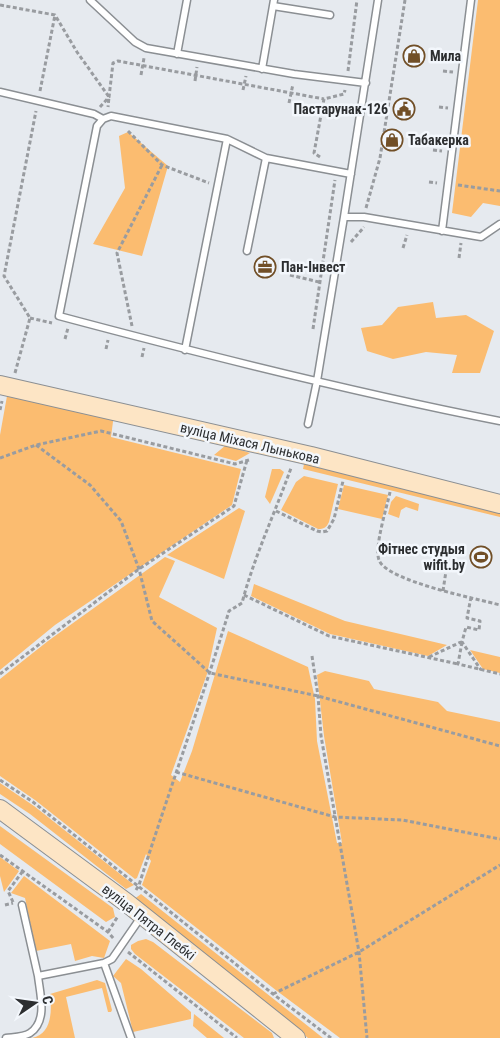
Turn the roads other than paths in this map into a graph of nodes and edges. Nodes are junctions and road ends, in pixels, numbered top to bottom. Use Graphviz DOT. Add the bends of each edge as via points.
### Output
graph roads {
  1 [pos="90,0"];
  2 [pos="187,0"];
  3 [pos="378,0"];
  4 [pos="472,0"];
  5 [pos="274,3"];
  6 [pos="330,15"];
  7 [pos="177,54"];
  8 [pos="262,68"];
  9 [pos="366,83"];
  10 [pos="0,92"];
  11 [pos="103,119"];
  12 [pos="227,139"];
  13 [pos="266,158"];
  14 [pos="351,174"];
  15 [pos="344,217"];
  16 [pos="500,224"];
  17 [pos="442,231"];
  18 [pos="247,252"];
  19 [pos="185,350"];
  20 [pos="7,381"];
  21 [pos="317,381"];
  22 [pos="500,421"];
  23 [pos="308,424"];
  24 [pos="500,504"];
  25 [pos="0,809"];
  26 [pos="22,905"];
  27 [pos="142,916"];
  28 [pos="104,963"];
  29 [pos="38,976"];
  30 [pos="6,1038"];
  31 [pos="131,1038"];
  32 [pos="296,1038"];
  1 -- 7 [label="lane" via="135,42 146,48"];
  2 -- 7 [label="lane"];
  3 -- 9 [label="lane"];
  4 -- 17 [label="lane"];
  5 -- 6 [label="lane"];
  5 -- 8 [label="lane"];
  7 -- 8 [label="lane"];
  8 -- 9 [label="lane"];
  9 -- 14 [label="lane"];
  10 -- 11 [label="lane" via="94,114"];
  11 -- 12 [label="lane" via="111,116"];
  11 -- 19 [label="lane" via="97,126 59,316"];
  12 -- 13 [label="lane"];
  12 -- 19 [label="lane"];
  13 -- 14 [label="lane"];
  13 -- 18 [label="lane"];
  14 -- 15 [label="lane"];
  15 -- 17 [label="lane" via="364,217"];
  15 -- 21 [label="lane"];
  16 -- 17 [label="lane" via="481,236"];
  19 -- 21 [label="lane"];
  20 -- 24 [label="street, вуліца Міхася Лынькова"];
  21 -- 22 [label="lane"];
  21 -- 23 [label="lane"];
  25 -- 27 [label="street, вуліца Пятра Глебкі"];
  26 -- 29 [label="lane"];
  27 -- 28 [label="lane" via="112,959"];
  27 -- 32 [label="street, вуліца Пятра Глебкі"];
  28 -- 29 [label="lane"];
  28 -- 31 [label="lane"];
  29 -- 30 [label="lane" via="42,1006 36,1027 28,1034"];
}
